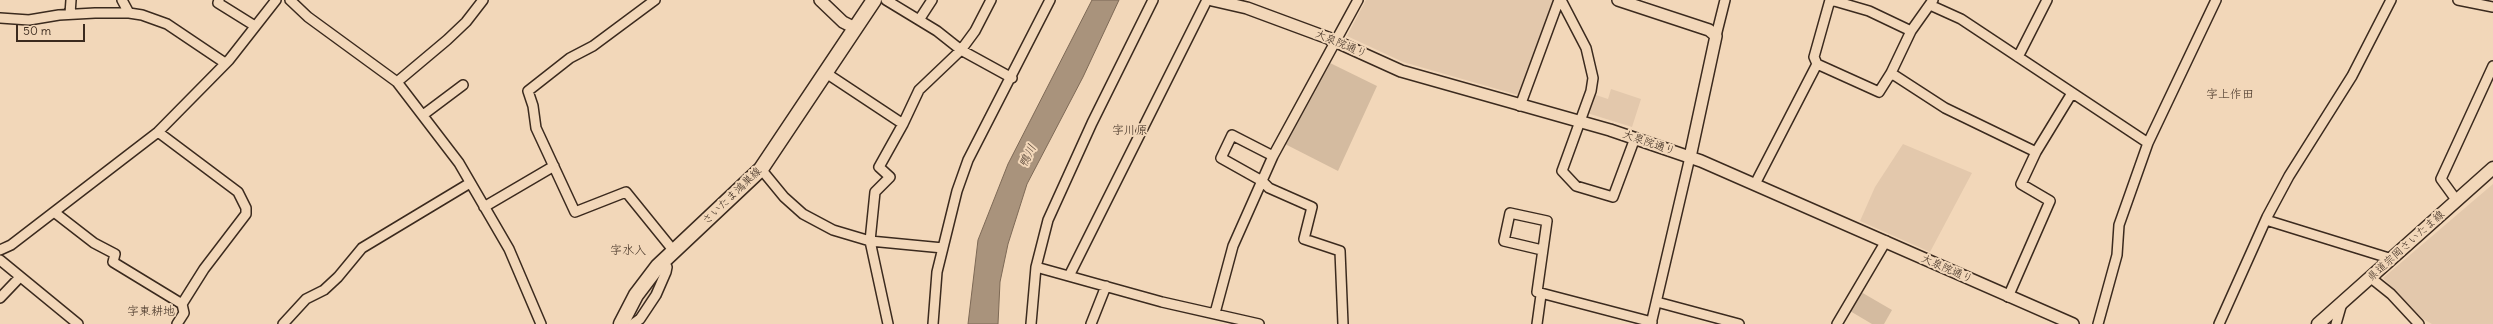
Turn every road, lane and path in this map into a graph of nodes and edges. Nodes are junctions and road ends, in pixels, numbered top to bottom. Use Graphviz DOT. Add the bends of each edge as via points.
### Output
graph roads {
  1 [pos="71,0"];
  2 [pos="122,0"];
  3 [pos="219,0"];
  4 [pos="276,0"];
  5 [pos="290,0"];
  6 [pos="483,0"];
  7 [pos="655,0"];
  8 [pos="820,0"];
  9 [pos="874,0"];
  10 [pos="886,0"];
  11 [pos="932,0"];
  12 [pos="991,0"];
  13 [pos="1050,0"];
  14 [pos="1153,0"];
  15 [pos="1207,0"];
  16 [pos="1212,0"];
  17 [pos="1358,0"];
  18 [pos="1560,0"];
  19 [pos="1618,0"];
  20 [pos="1725,0"];
  21 [pos="1830,0"];
  22 [pos="2047,0"];
  23 [pos="2214,0"];
  24 [pos="2391,0"];
  25 [pos="2458,0"];
  26 [pos="1931,2"];
  27 [pos="1248,4"];
  28 [pos="2493,7"];
  29 [pos="129,13"];
  30 [pos="70,14"];
  31 [pos="0,18"];
  32 [pos="920,20"];
  33 [pos="255,26"];
  34 [pos="855,28"];
  35 [pos="1911,31"];
  36 [pos="1716,36"];
  37 [pos="1336,41"];
  38 [pos="961,50"];
  39 [pos="2018,57"];
  40 [pos="225,63"];
  41 [pos="1817,64"];
  42 [pos="2493,66"];
  43 [pos="826,73"];
  44 [pos="1891,73"];
  45 [pos="1012,78"];
  46 [pos="398,82"];
  47 [pos="463,85"];
  48 [pos="2072,93"];
  49 [pos="1520,106"];
  50 [pos="423,115"];
  51 [pos="1580,121"];
  52 [pos="903,124"];
  53 [pos="158,132"];
  54 [pos="1635,138"];
  55 [pos="2148,143"];
  56 [pos="2036,152"];
  57 [pos="1273,156"];
  58 [pos="1690,157"];
  59 [pos="554,166"];
  60 [pos="2493,168"];
  61 [pos="762,169"];
  62 [pos="1262,181"];
  63 [pos="470,183"];
  64 [pos="1755,184"];
  65 [pos="2457,201"];
  66 [pos="484,207"];
  67 [pos="54,212"];
  68 [pos="2266,220"];
  69 [pos="870,241"];
  70 [pos="1886,241"];
  71 [pos="943,248"];
  72 [pos="0,250"];
  73 [pos="673,250"];
  74 [pos="1542,250"];
  75 [pos="2392,259"];
  76 [pos="0,260"];
  77 [pos="662,262"];
  78 [pos="1036,267"];
  79 [pos="1069,276"];
  80 [pos="20,277"];
  81 [pos="2371,278"];
  82 [pos="1106,286"];
  83 [pos="1541,295"];
  84 [pos="2008,297"];
  85 [pos="0,298"];
  86 [pos="1657,302"];
  87 [pos="2342,303"];
  88 [pos="182,304"];
  89 [pos="1215,313"];
  90 [pos="1652,323"];
  91 [pos="78,324"];
  92 [pos="177,324"];
  93 [pos="283,324"];
  94 [pos="541,324"];
  95 [pos="621,324"];
  96 [pos="633,324"];
  97 [pos="888,324"];
  98 [pos="933,324"];
  99 [pos="1031,324"];
  100 [pos="1091,324"];
  101 [pos="1259,324"];
  102 [pos="1343,324"];
  103 [pos="1537,324"];
  104 [pos="1739,324"];
  105 [pos="1837,324"];
  106 [pos="2073,324"];
  107 [pos="2098,324"];
  108 [pos="2219,324"];
  109 [pos="2318,324"];
  110 [pos="2336,324"];
  111 [pos="2419,324"];
  1 -- 30 [label="street"];
  2 -- 29 [label="street"];
  3 -- 33 [label="street" via="218,3"];
  4 -- 33 [label="street"];
  5 -- 46 [label="street" via="308,17"];
  6 -- 46 [label="street" via="466,22"];
  7 -- 59 [label="street" via="593,46 570,58 528,91 536,128"];
  8 -- 34 [label="street" via="843,22"];
  9 -- 34 [label="main road, さいたま鴻巣線"];
  10 -- 32 [label="street"];
  11 -- 32 [label="street"];
  12 -- 38 [label="street" via="975,31"];
  13 -- 45 [label="street"];
  14 -- 78 [label="street" via="1061,188 1048,220"];
  15 -- 79 [label="street"];
  16 -- 27 [label="street, 大泉院通り"];
  17 -- 37 [label="street"];
  18 -- 49 [label="street"];
  18 -- 51 [label="street" via="1586,48 1593,71 1591,91"];
  19 -- 36 [label="street" via="1709,30"];
  20 -- 36 [label="street"];
  21 -- 35 [label="street" via="1868,11"];
  21 -- 41 [label="street" via="1814,57"];
  22 -- 39 [label="street"];
  23 -- 55 [label="street"];
  24 -- 68 [label="street" via="2352,76 2290,175"];
  25 -- 28 [label="street"];
  26 -- 35 [label="street"];
  26 -- 39 [label="street"];
  27 -- 37 [label="street, 大泉院通り"];
  29 -- 30 [label="street"];
  29 -- 40 [label="street" via="160,20"];
  30 -- 31 [label="street" via="29,20"];
  32 -- 38 [label="street"];
  33 -- 40 [label="street"];
  34 -- 43 [label="main road, さいたま鴻巣線"];
  35 -- 44 [label="street"];
  36 -- 58 [label="street"];
  37 -- 49 [label="street, 大泉院通り" via="1401,71"];
  37 -- 57 [label="street"];
  38 -- 45 [label="street"];
  38 -- 52 [label="street" via="919,90"];
  39 -- 48 [label="street"];
  40 -- 53 [label="street"];
  41 -- 44 [label="street" via="1879,92"];
  41 -- 64 [label="street"];
  42 -- 65 [label="street" via="2441,179"];
  43 -- 52 [label="street"];
  43 -- 61 [label="main road, さいたま鴻巣線"];
  44 -- 56 [label="street" via="1945,108"];
  45 -- 71 [label="street" via="968,160 957,191"];
  46 -- 50 [label="street"];
  47 -- 50 [label="street"];
  48 -- 55 [label="street"];
  48 -- 56 [label="street"];
  49 -- 51 [label="street, 大泉院通り"];
  50 -- 63 [label="street" via="459,163"];
  51 -- 54 [label="street, 大泉院通り"];
  51 -- 54 [label="street" via="1562,171 1576,186 1613,197"];
  52 -- 69 [label="street" via="879,167 890,177 875,192"];
  53 -- 67 [label="street"];
  53 -- 88 [label="street" via="238,192 246,208 246,214 204,269"];
  54 -- 58 [label="street, 大泉院通り"];
  55 -- 107 [label="street" via="2119,225 2117,255"];
  56 -- 84 [label="street" via="2021,184 2050,201"];
  57 -- 62 [label="street"];
  57 -- 62 [label="street" via="1232,135 1221,158"];
  58 -- 64 [label="street, 大泉院通り"];
  58 -- 86 [label="street"];
  59 -- 66 [label="street"];
  59 -- 73 [label="street" via="575,212 626,192"];
  60 -- 65 [label="main road, 県道宗岡さいたま線"];
  61 -- 69 [label="street" via="803,214 833,230"];
  61 -- 73 [label="main road, さいたま鴻巣線"];
  62 -- 89 [label="street" via="1233,246"];
  62 -- 102 [label="street" via="1269,188 1312,207 1304,239 1340,251"];
  63 -- 66 [label="street"];
  63 -- 93 [label="street" via="362,248 338,277 324,290 306,299"];
  64 -- 70 [label="street, 大泉院通り"];
  65 -- 75 [label="main road, 県道宗岡さいたま線"];
  66 -- 94 [label="street" via="509,250"];
  67 -- 72 [label="street" via="11,245"];
  67 -- 88 [label="street" via="94,243 115,254 114,262"];
  68 -- 75 [label="street"];
  68 -- 108 [label="street"];
  69 -- 71 [label="street"];
  69 -- 97 [label="street"];
  70 -- 84 [label="street, 大泉院通り"];
  70 -- 105 [label="street"];
  71 -- 98 [label="street" via="937,272"];
  73 -- 77 [label="main road, さいたま鴻巣線"];
  74 -- 74 [label="street" via="1547,221 1510,213 1504,241"];
  74 -- 83 [label="street" via="1537,287 1537,292"];
  75 -- 81 [label="main road, 県道宗岡さいたま線"];
  76 -- 80 [label="street"];
  77 -- 95 [label="main road, さいたま鴻巣線" via="640,290"];
  77 -- 96 [label="street" via="667,269 664,278 656,295"];
  78 -- 79 [label="street"];
  78 -- 99 [label="street"];
  79 -- 82 [label="street"];
  80 -- 85 [label="street"];
  80 -- 91 [label="street"];
  81 -- 87 [label="main road, 県道宗岡さいたま線"];
  81 -- 111 [label="street" via="2391,294"];
  82 -- 89 [label="street"];
  82 -- 100 [label="street"];
  83 -- 90 [label="street"];
  83 -- 103 [label="street"];
  84 -- 106 [label="street, 大泉院通り"];
  86 -- 90 [label="street"];
  86 -- 104 [label="street"];
  87 -- 109 [label="main road, 県道宗岡さいたま線"];
  87 -- 110 [label="street"];
  88 -- 92 [label="street" via="184,313"];
  89 -- 101 [label="street"];
}
